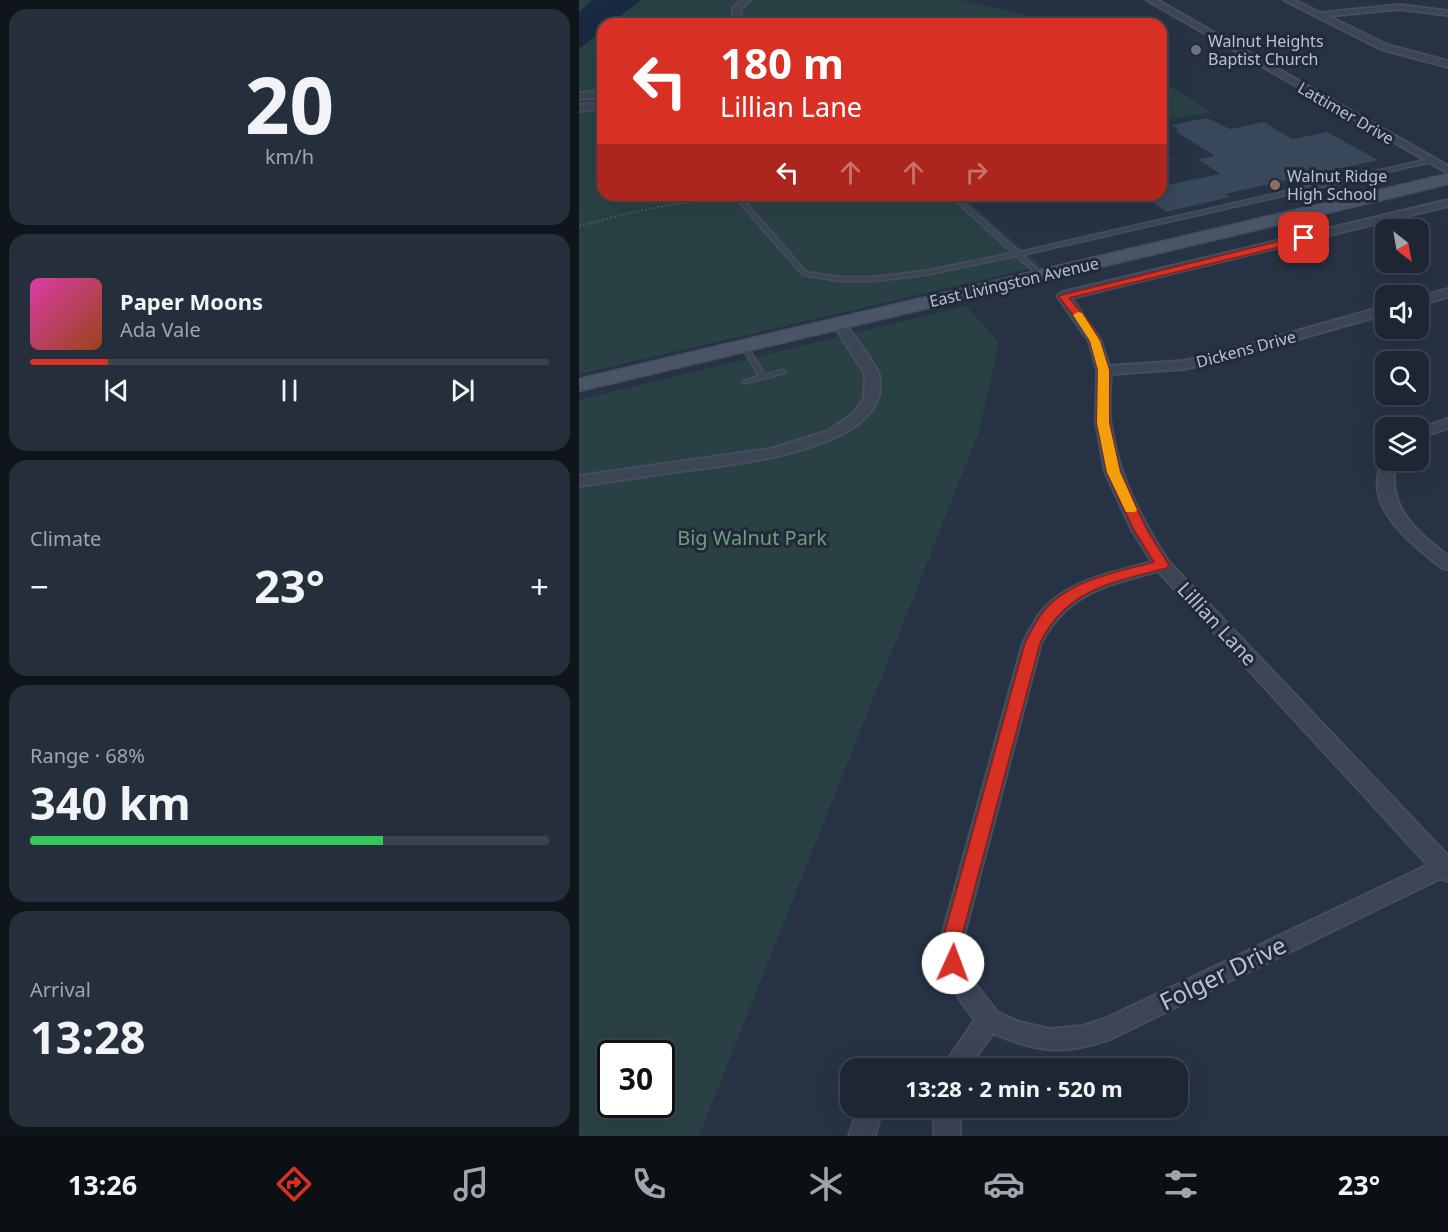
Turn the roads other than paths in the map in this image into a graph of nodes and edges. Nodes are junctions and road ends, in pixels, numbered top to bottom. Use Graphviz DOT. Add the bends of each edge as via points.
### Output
graph roads {
  1 [pos="746,0"];
  2 [pos="1151,0"];
  3 [pos="1288,0"];
  4 [pos="1448,13"];
  5 [pos="1319,15"];
  6 [pos="736,18"];
  7 [pos="1448,64"];
  8 [pos="597,94"];
  9 [pos="579,96"];
  10 [pos="597,106"];
  11 [pos="579,108"];
  12 [pos="1429,161"];
  13 [pos="1448,170"];
  14 [pos="1448,179"];
  15 [pos="747,201"];
  16 [pos="959,201"];
  17 [pos="1448,203"];
  18 [pos="1019,254"];
  19 [pos="1042,276"];
  20 [pos="1448,293"];
  21 [pos="1429,298"];
  22 [pos="1375,313"];
  23 [pos="839,324"];
  24 [pos="744,346"];
  25 [pos="1104,370"];
  26 [pos="783,372"];
  27 [pos="763,377"];
  28 [pos="745,382"];
  29 [pos="579,385"];
  30 [pos="1448,423"];
  31 [pos="1429,430"];
  32 [pos="1386,471"];
  33 [pos="579,482"];
  34 [pos="1448,564"];
  35 [pos="1162,565"];
  36 [pos="1446,868"];
  37 [pos="989,1020"];
  38 [pos="961,1058"];
  39 [pos="867,1118"];
  40 [pos="946,1118"];
  41 [pos="862,1136"];
  42 [pos="947,1136"];
  1 -- 6 [label="street" via="737,8"];
  2 -- 12 [label="street, Lattimer Drive"];
  3 -- 5 [label="street"];
  4 -- 5 [label="street" via="1399,7"];
  5 -- 7 [label="street" via="1385,47"];
  8 -- 9 [label="street"];
  10 -- 11 [label="street"];
  12 -- 13 [label="street, Lattimer Drive"];
  12 -- 18 [label="lane"];
  14 -- 19 [label="main road, East Livingston Avenue"];
  15 -- 18 [label="lane" via="742,202 804,273 818,277 874,279"];
  16 -- 18 [label="lane"];
  17 -- 25 [label="street, Lillian Lane" via="1063,296 1095,341"];
  18 -- 19 [label="lane"];
  19 -- 23 [label="main road, East Livingston Avenue"];
  20 -- 21 [label="street"];
  22 -- 25 [label="street, Dickens Drive" via="1213,359 1164,367"];
  23 -- 24 [label="main road, East Livingston Avenue"];
  23 -- 33 [label="street" via="874,383 874,393 866,408 843,428 810,444 774,453"];
  24 -- 27 [label="lane"];
  24 -- 29 [label="main road, East Livingston Avenue"];
  25 -- 35 [label="street, Lillian Lane" via="1103,423 1113,472 1140,530"];
  26 -- 27 [label="lane"];
  27 -- 28 [label="lane"];
  30 -- 31 [label="street"];
  32 -- 34 [label="street" via="1384,482 1389,503 1413,536"];
  35 -- 36 [label="street, Lillian Lane"];
  35 -- 37 [label="street" via="1102,582 1063,601 1050,613 1032,643 952,939 953,963 960,982"];
  36 -- 37 [label="street, Folger Drive" via="1110,1028 1083,1037 1049,1040"];
  37 -- 38 [label="street"];
  39 -- 41 [label="street"];
  40 -- 42 [label="street"];
}
